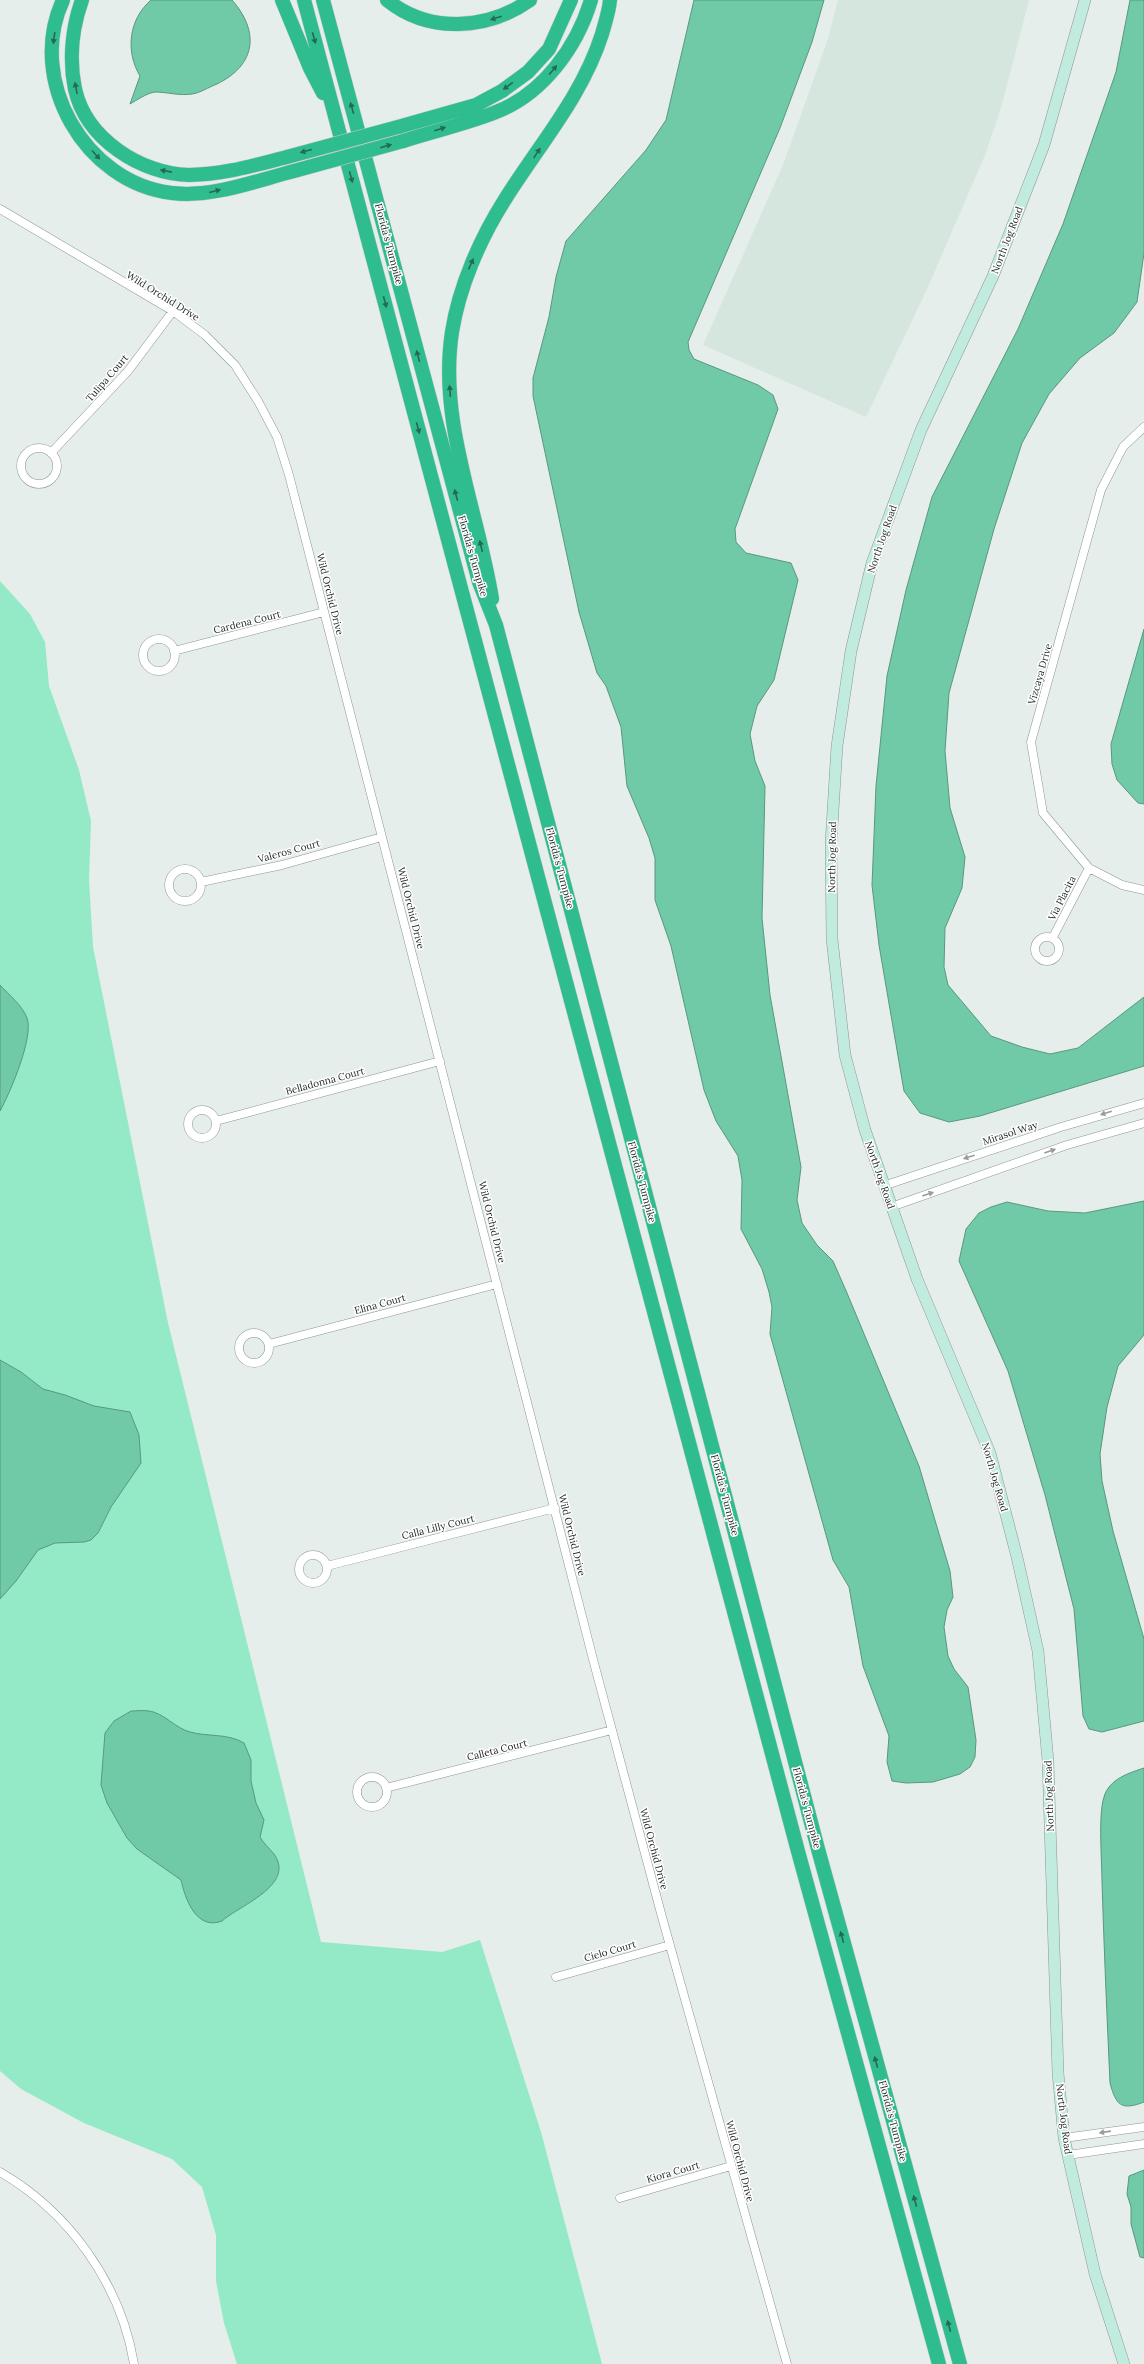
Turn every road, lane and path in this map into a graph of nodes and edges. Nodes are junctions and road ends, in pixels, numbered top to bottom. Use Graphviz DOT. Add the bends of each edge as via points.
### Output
graph roads {
  1 [pos="63,0"];
  2 [pos="82,0"];
  3 [pos="282,0"];
  4 [pos="304,0"];
  5 [pos="323,0"];
  6 [pos="387,0"];
  7 [pos="530,0"];
  8 [pos="571,0"];
  9 [pos="591,0"];
  10 [pos="610,0"];
  11 [pos="1086,0"];
  12 [pos="334,114"];
  13 [pos="0,209"];
  14 [pos="173,311"];
  15 [pos="1144,427"];
  16 [pos="52,453"];
  17 [pos="324,612"];
  18 [pos="496,625"];
  19 [pos="174,651"];
  20 [pos="382,837"];
  21 [pos="1089,868"];
  22 [pos="201,882"];
  23 [pos="1144,890"];
  24 [pos="1053,938"];
  25 [pos="440,1061"];
  26 [pos="1144,1103"];
  27 [pos="216,1121"];
  28 [pos="1143,1125"];
  29 [pos="883,1186"];
  30 [pos="891,1207"];
  31 [pos="497,1284"];
  32 [pos="269,1344"];
  33 [pos="555,1508"];
  34 [pos="327,1566"];
  35 [pos="612,1730"];
  36 [pos="386,1788"];
  37 [pos="670,1944"];
  38 [pos="556,1977"];
  39 [pos="1144,2127"];
  40 [pos="1064,2138"];
  41 [pos="1144,2144"];
  42 [pos="1068,2155"];
  43 [pos="731,2166"];
  44 [pos="0,2172"];
  45 [pos="620,2198"];
  46 [pos="134,2364"];
  47 [pos="786,2364"];
  48 [pos="939,2364"];
  49 [pos="960,2364"];
  50 [pos="1124,2364"];
  1 -- 9 [label="highway, one-way, bridge" via="55,28 52,52 55,76 66,117 98,158 116,174 142,185 172,193 205,193 294,171 497,112 531,93 553,70 586,18"];
  8 -- 2 [label="highway, one-way, bridge" via="549,49 528,72 502,91 476,105 287,157 218,173 188,175 141,164 120,153 101,135 84,112 75,90 72,40"];
  3 -- 12 [label="highway" via="310,68"];
  4 -- 12 [label="highway, Florida's Turnpike, one-way"];
  18 -- 5 [label="highway, Florida's Turnpike, one-way" via="477,575"];
  7 -- 6 [label="highway, one-way" via="516,10 500,16 482,22 456,25 425,21 398,9"];
  18 -- 10 [label="highway, one-way" via="489,579 454,425 448,364 452,331 470,264 503,202 572,100 595,56 610,8"];
  11 -- 29 [label="street, North Jog Road" via="1044,145 993,276 921,430 872,563 851,652 836,761 831,843 832,939 845,1056 864,1130"];
  12 -- 48 [label="highway, Florida's Turnpike, one-way" via="799,1855"];
  13 -- 14 [label="street, Wild Orchid Drive"];
  14 -- 16 [label="street, Tulipa Court" via="122,377"];
  14 -- 17 [label="street, Wild Orchid Drive" via="205,335 235,365 277,437"];
  15 -- 21 [label="street, Vizcaya Drive" via="1123,447 1101,490 1031,742 1043,813"];
  16 -- 16 [label="street" via="39,448 26,453 21,466 26,478 39,484 52,478 57,466"];
  17 -- 19 [label="street, Cardena Court"];
  17 -- 20 [label="street, Wild Orchid Drive"];
  49 -- 18 [label="highway, Florida's Turnpike, one-way" via="818,1850"];
  19 -- 19 [label="street" via="167,641 154,640 144,648 143,660 151,670 163,671 173,663"];
  20 -- 22 [label="street, Valeros Court" via="282,865"];
  20 -- 25 [label="street, Wild Orchid Drive"];
  21 -- 23 [label="street, Vizcaya Drive" via="1122,885"];
  21 -- 24 [label="street, Via Placita"];
  25 -- 27 [label="street, Belladonna Court"];
  25 -- 31 [label="street, Wild Orchid Drive"];
  26 -- 29 [label="street, Mirasol Way, one-way" via="1061,1127"];
  30 -- 28 [label="street, one-way" via="1067,1144"];
  29 -- 30 [label="street, North Jog Road"];
  30 -- 40 [label="street, North Jog Road" via="917,1279 990,1453 1038,1650 1048,1761 1058,2073"];
  31 -- 32 [label="street, Elina Court"];
  31 -- 33 [label="street, Wild Orchid Drive"];
  33 -- 34 [label="street, Calla Lilly Court"];
  33 -- 35 [label="street, Wild Orchid Drive"];
  35 -- 36 [label="street, Calleta Court"];
  35 -- 37 [label="street, Wild Orchid Drive"];
  37 -- 38 [label="street, Cielo Court"];
  37 -- 43 [label="street, Wild Orchid Drive"];
  39 -- 40 [label="street, one-way"];
  40 -- 42 [label="street, North Jog Road"];
  41 -- 42 [label="street"];
  42 -- 50 [label="street, North Jog Road" via="1095,2274"];
  43 -- 45 [label="street, Kiora Court"];
  43 -- 47 [label="street, Wild Orchid Drive"];
  44 -- 46 [label="street" via="37,2197 62,2220 85,2248 122,2316"];
}
